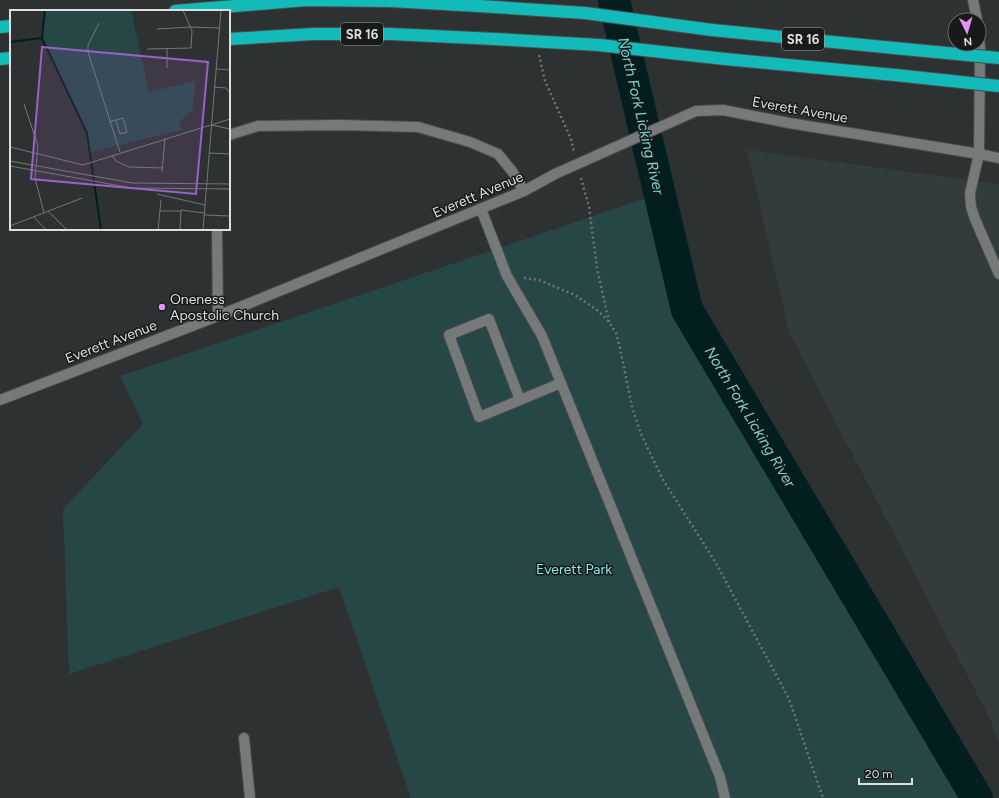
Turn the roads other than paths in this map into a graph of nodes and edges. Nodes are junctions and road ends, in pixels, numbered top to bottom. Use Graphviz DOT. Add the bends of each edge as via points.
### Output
graph roads {
  1 [pos="973,0"];
  2 [pos="188,10"];
  3 [pos="975,12"];
  4 [pos="10,26"];
  5 [pos="0,27"];
  6 [pos="230,39"];
  7 [pos="980,52"];
  8 [pos="10,58"];
  9 [pos="999,58"];
  10 [pos="0,59"];
  11 [pos="999,86"];
  12 [pos="230,135"];
  13 [pos="979,154"];
  14 [pos="999,158"];
  15 [pos="524,191"];
  16 [pos="481,210"];
  17 [pos="217,230"];
  18 [pos="999,274"];
  19 [pos="218,316"];
  20 [pos="561,383"];
  21 [pos="0,400"];
  22 [pos="520,400"];
  23 [pos="244,738"];
  24 [pos="250,798"];
  25 [pos="726,798"];
  1 -- 3 [label="street"];
  2 -- 9 [label="highway, SR 16, bridge" via="306,0 479,6 585,13 712,30"];
  4 -- 5 [label="highway"];
  6 -- 11 [label="highway, SR 16, bridge" via="313,34 391,34 599,45"];
  7 -- 13 [label="street"];
  8 -- 10 [label="highway"];
  12 -- 15 [label="street" via="258,126 418,127 470,142 498,154"];
  13 -- 14 [label="street, Everett Avenue"];
  13 -- 15 [label="street, Everett Avenue, bridge" via="723,110 696,111 555,174"];
  13 -- 18 [label="street" via="970,193 971,207"];
  15 -- 16 [label="street, Everett Avenue"];
  16 -- 19 [label="street, Everett Avenue"];
  16 -- 20 [label="street" via="507,276 542,336"];
  17 -- 19 [label="street"];
  19 -- 21 [label="street, Everett Avenue"];
  20 -- 22 [label="street"];
  20 -- 25 [label="street" via="720,777"];
  22 -- 22 [label="street" via="479,417 449,334 489,319"];
  23 -- 24 [label="street"];
}
